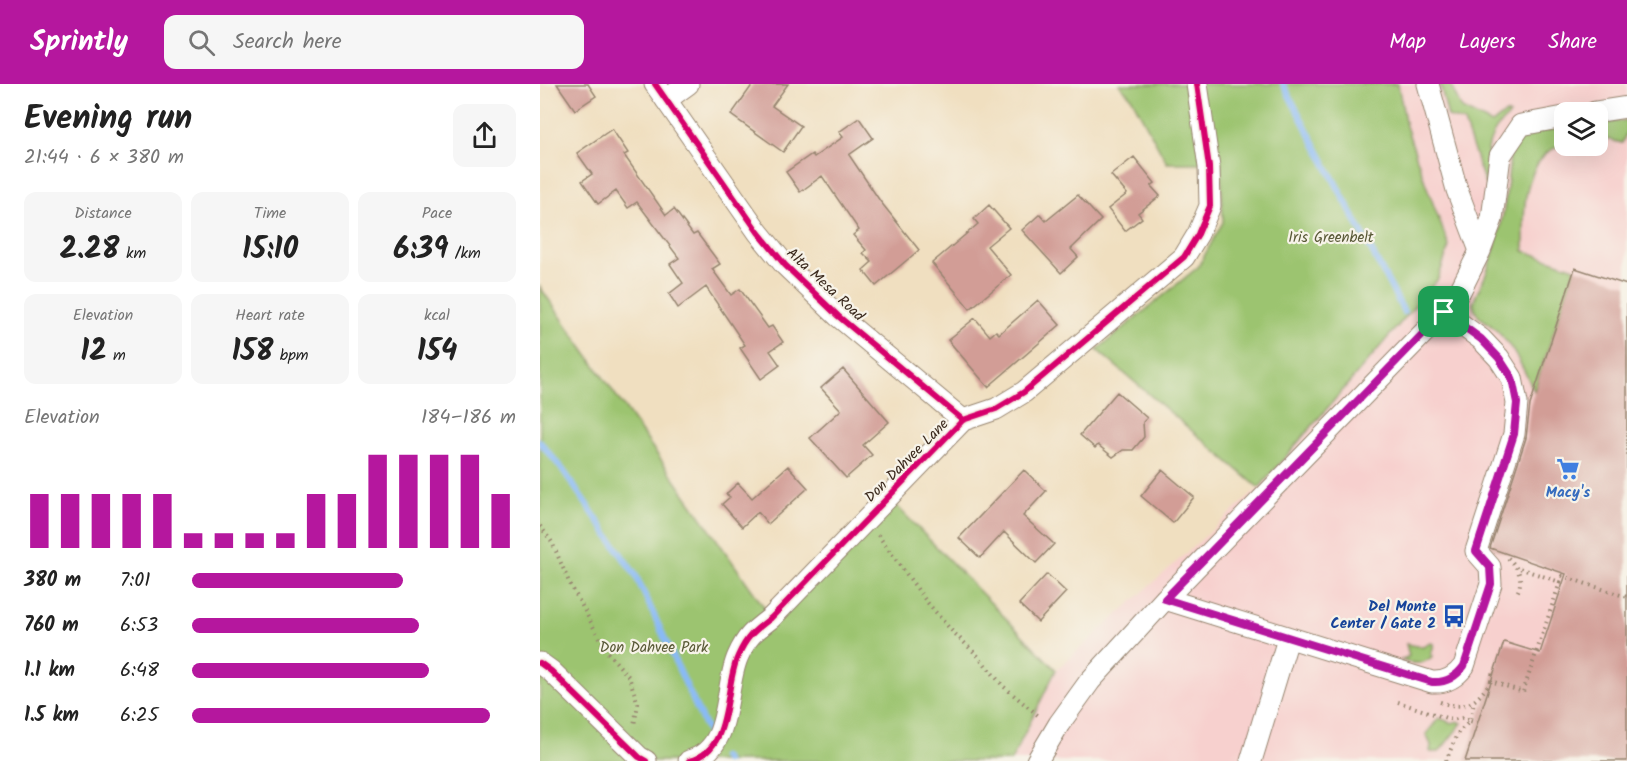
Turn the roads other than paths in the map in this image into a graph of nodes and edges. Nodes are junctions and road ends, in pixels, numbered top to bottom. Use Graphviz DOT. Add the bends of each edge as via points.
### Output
graph roads {
  1 [pos="688,84"];
  2 [pos="1197,84"];
  3 [pos="1428,84"];
  4 [pos="660,92"];
  5 [pos="1627,107"];
  6 [pos="1608,110"];
  7 [pos="1554,119"];
  8 [pos="1480,251"];
  9 [pos="1444,312"];
  10 [pos="963,420"];
  11 [pos="1165,599"];
  12 [pos="1288,639"];
  13 [pos="540,663"];
  14 [pos="646,761"];
  15 [pos="689,761"];
  16 [pos="1037,761"];
  17 [pos="1251,761"];
  1 -- 4 [label="street"];
  2 -- 10 [label="street, Don Dahvee Lane" via="1209,167 1210,206 1184,257 1023,392 996,410"];
  3 -- 8 [label="street" via="1457,190"];
  4 -- 10 [label="street, Alta Mesa Road" via="785,265 838,316"];
  5 -- 6 [label="street"];
  7 -- 8 [label="street" via="1521,125 1500,156 1492,219"];
  8 -- 9 [label="street" via="1460,291"];
  9 -- 11 [label="street"];
  9 -- 12 [label="street" via="1481,339 1499,358 1512,378 1517,403 1514,434 1476,551 1490,567 1491,584 1464,666 1454,677 1432,682"];
  10 -- 15 [label="street, Don Dahvee Lane" via="771,618 749,634 737,658 724,723 716,741"];
  11 -- 12 [label="street"];
  11 -- 16 [label="street" via="1090,681"];
  12 -- 17 [label="street"];
  13 -- 14 [label="street"];
}
